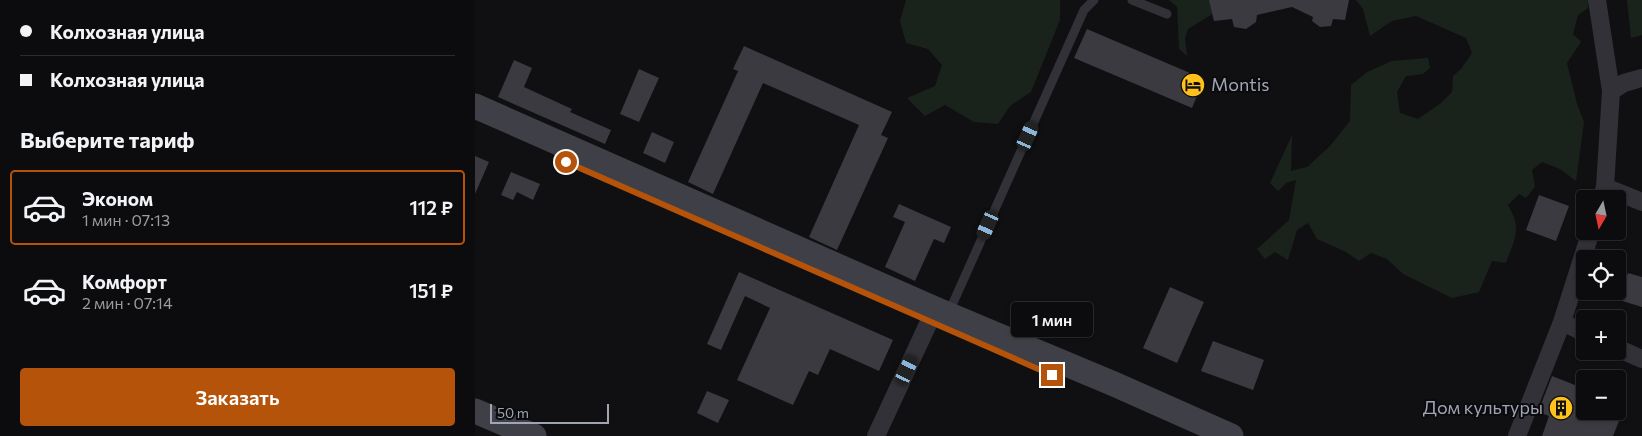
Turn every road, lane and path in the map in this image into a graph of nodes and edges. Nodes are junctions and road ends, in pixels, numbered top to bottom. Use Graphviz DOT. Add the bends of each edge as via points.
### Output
graph roads {
  1 [pos="1094,0"];
  2 [pos="1132,0"];
  3 [pos="1597,0"];
  4 [pos="1167,14"];
  5 [pos="1642,78"];
  6 [pos="1611,91"];
  7 [pos="475,106"];
  8 [pos="475,122"];
  9 [pos="1603,190"];
  10 [pos="1626,198"];
  11 [pos="1642,202"];
  12 [pos="1588,240"];
  13 [pos="938,315"];
  14 [pos="1562,322"];
  15 [pos="1576,329"];
  16 [pos="1626,352"];
  17 [pos="1642,359"];
  18 [pos="475,410"];
  19 [pos="534,436"];
  20 [pos="876,436"];
  21 [pos="1191,436"];
  22 [pos="1231,436"];
  23 [pos="1517,436"];
  1 -- 13 [label="lane" via="1084,10"];
  2 -- 4 [label="lane"];
  3 -- 6 [label="street"];
  5 -- 6 [label="street"];
  6 -- 9 [label="street"];
  7 -- 13 [label="street"];
  8 -- 13 [label="street"];
  10 -- 11 [label="street"];
  12 -- 14 [label="street"];
  13 -- 20 [label="street"];
  13 -- 21 [label="street"];
  13 -- 22 [label="street" via="1114,384"];
  14 -- 15 [label="street"];
  14 -- 23 [label="street"];
  16 -- 17 [label="street"];
  18 -- 19 [label="street"];
}
